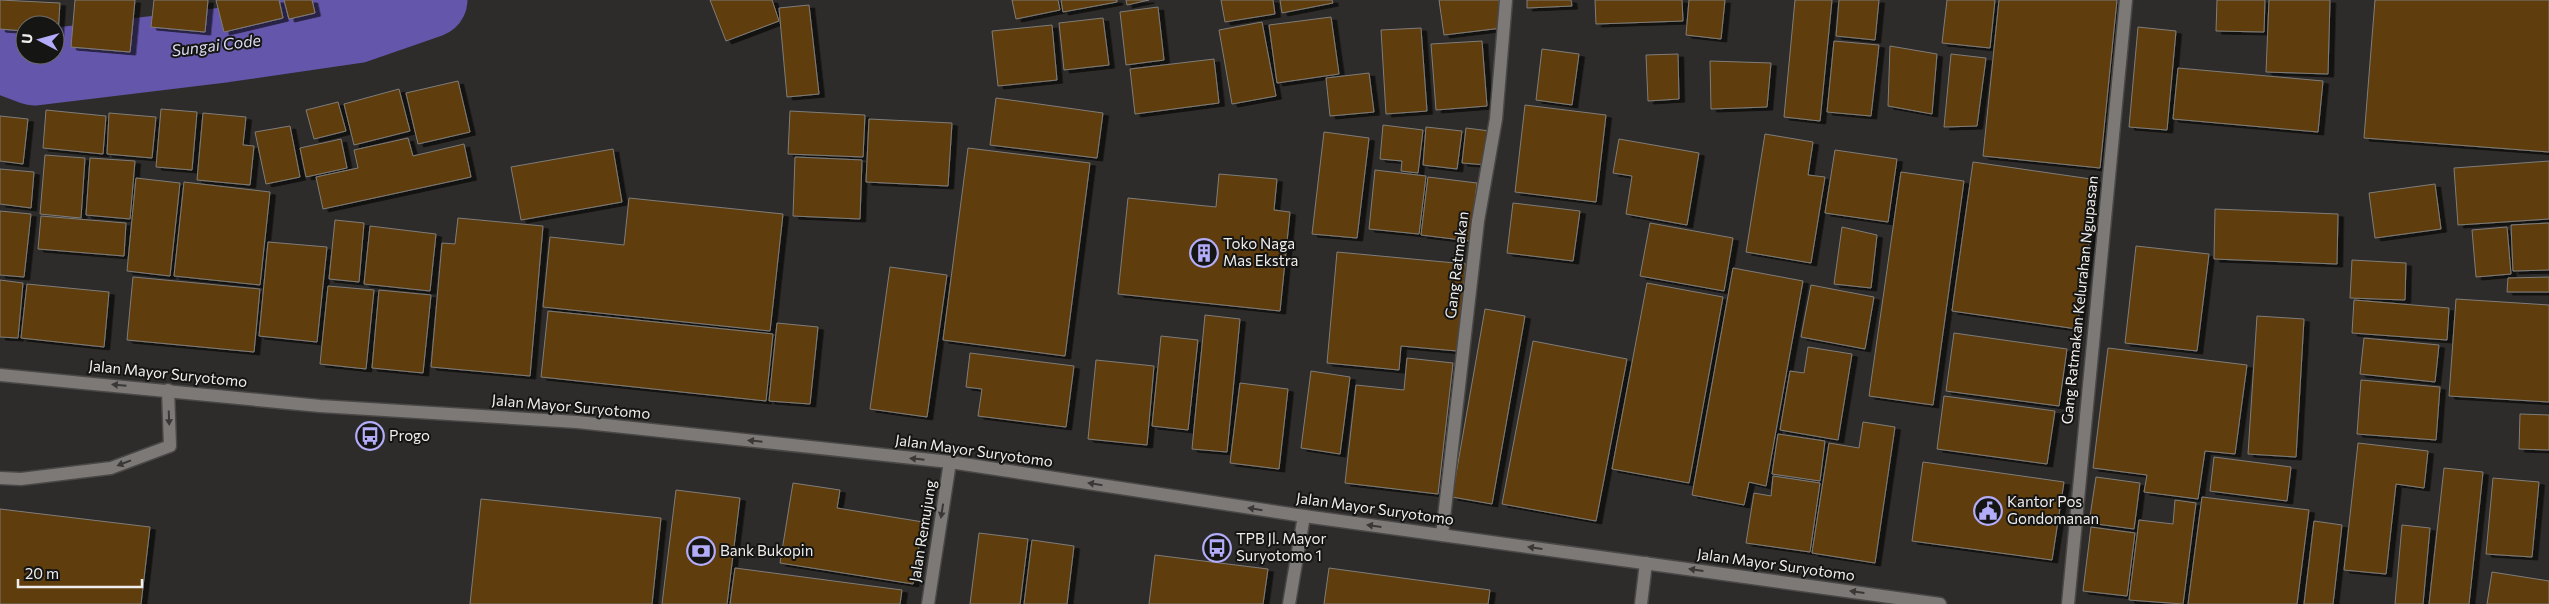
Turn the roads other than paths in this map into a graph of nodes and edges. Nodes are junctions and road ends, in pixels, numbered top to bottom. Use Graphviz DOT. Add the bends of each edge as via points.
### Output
graph roads {
  1 [pos="1506,0"];
  2 [pos="2126,0"];
  3 [pos="0,375"];
  4 [pos="168,390"];
  5 [pos="950,462"];
  6 [pos="0,478"];
  7 [pos="1304,516"];
  8 [pos="1442,535"];
  9 [pos="1646,563"];
  10 [pos="928,604"];
  11 [pos="1289,604"];
  12 [pos="1640,604"];
  13 [pos="1940,604"];
  14 [pos="2068,604"];
  1 -- 8 [label="main road, Gang Ratmakan" via="1496,119 1478,221"];
  2 -- 14 [label="main road, Gang Ratmakan Kelurahan Ngupasan"];
  4 -- 3 [label="main road, Jalan Mayor Suryotomo, one-way"];
  5 -- 4 [label="main road, Jalan Mayor Suryotomo, one-way" via="577,422 320,406"];
  4 -- 6 [label="main road, one-way" via="170,446 111,468 21,479"];
  7 -- 5 [label="main road, Jalan Mayor Suryotomo, one-way"];
  5 -- 10 [label="main road, Jalan Remujung, one-way"];
  8 -- 7 [label="main road, Jalan Mayor Suryotomo, one-way"];
  7 -- 11 [label="main road"];
  9 -- 8 [label="main road, Jalan Mayor Suryotomo, one-way"];
  9 -- 12 [label="main road"];
  13 -- 9 [label="main road, Jalan Mayor Suryotomo, one-way"];
}
